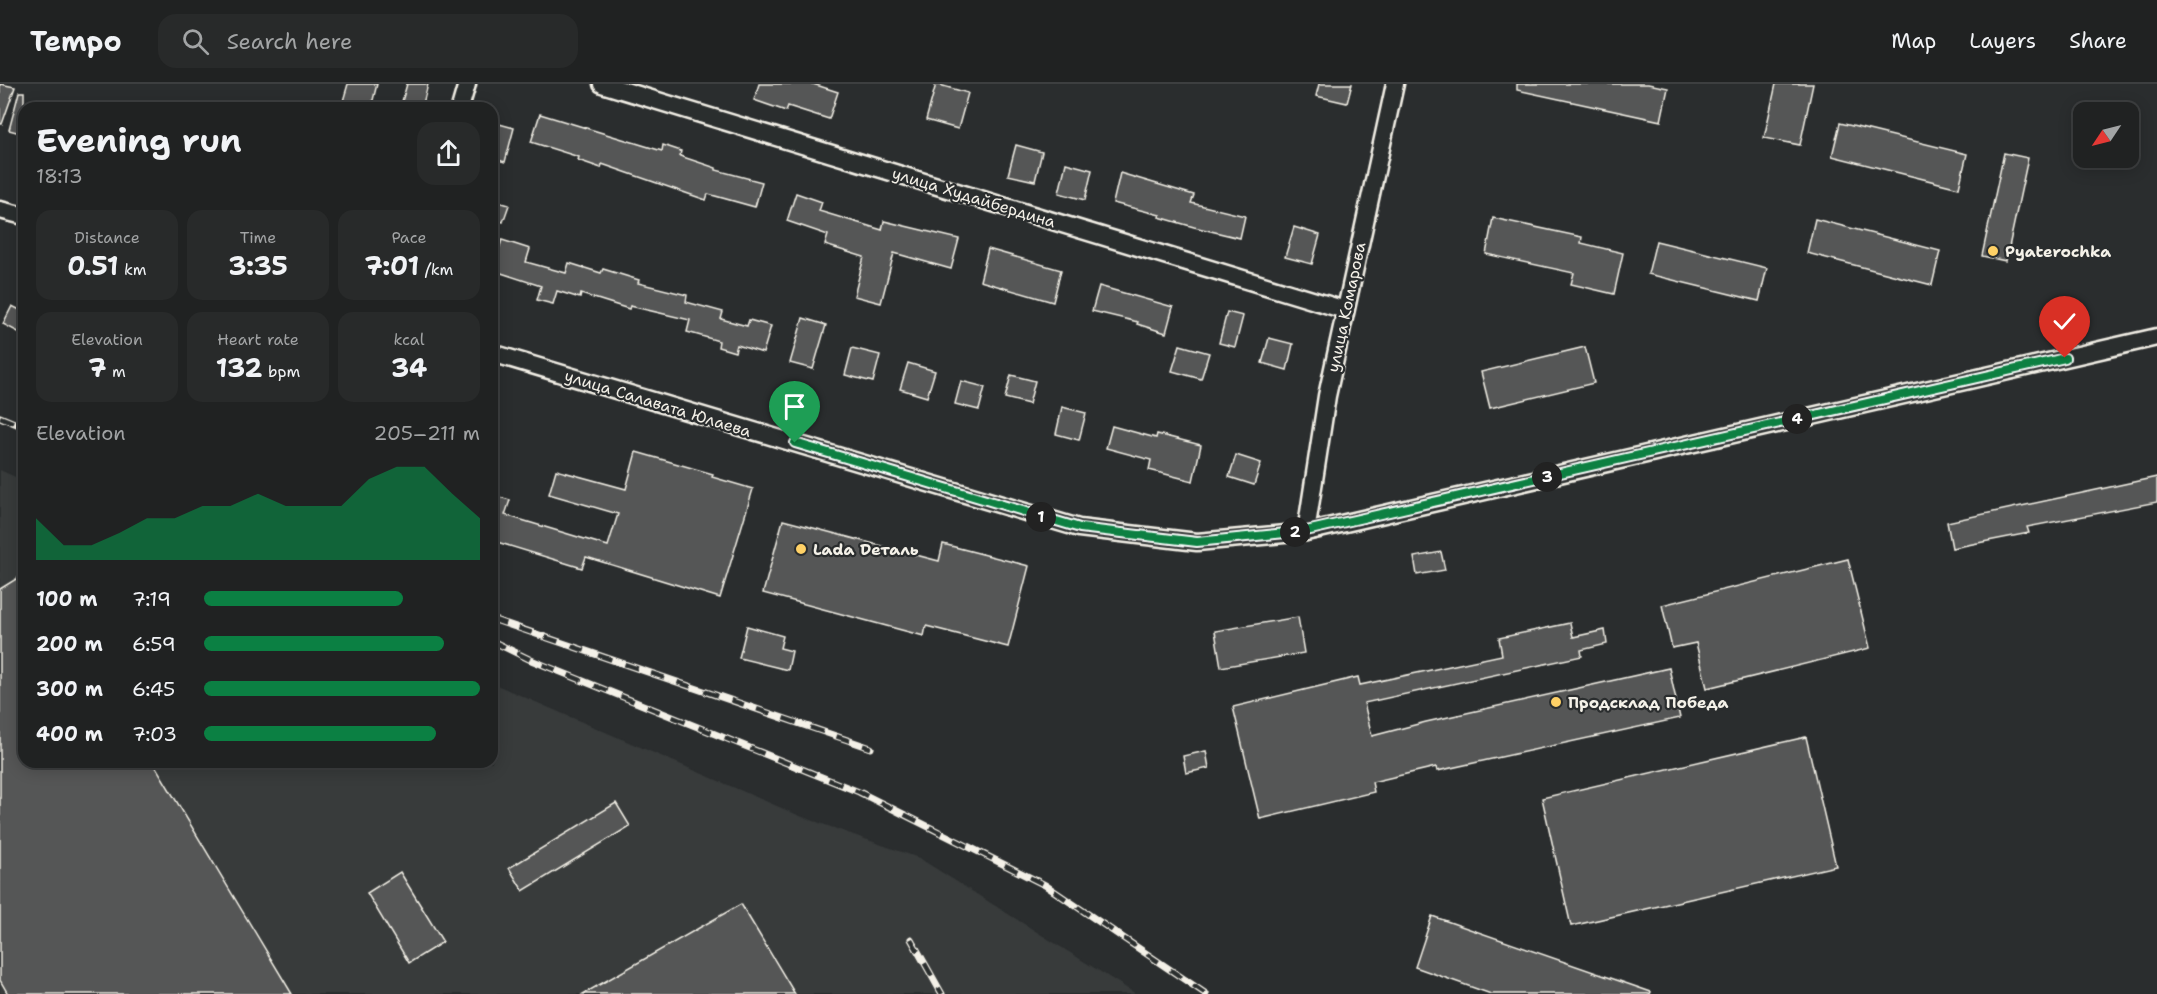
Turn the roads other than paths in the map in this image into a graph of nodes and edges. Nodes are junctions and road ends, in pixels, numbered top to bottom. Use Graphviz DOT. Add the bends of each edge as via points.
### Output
graph roads {
  1 [pos="467,84"];
  2 [pos="602,84"];
  3 [pos="1395,84"];
  4 [pos="462,102"];
  5 [pos="0,210"];
  6 [pos="18,214"];
  7 [pos="1346,310"];
  8 [pos="2157,337"];
  9 [pos="498,355"];
  10 [pos="1306,531"];
  1 -- 4 [label="street"];
  2 -- 7 [label="street, улица Худайбердина"];
  3 -- 7 [label="street, улица Комарова"];
  5 -- 6 [label="street"];
  7 -- 10 [label="street, улица Комарова" via="1327,396"];
  8 -- 10 [label="street, улица Салавата Юлаева"];
  9 -- 10 [label="street, улица Салавата Юлаева" via="1080,528 1197,542"];
}
